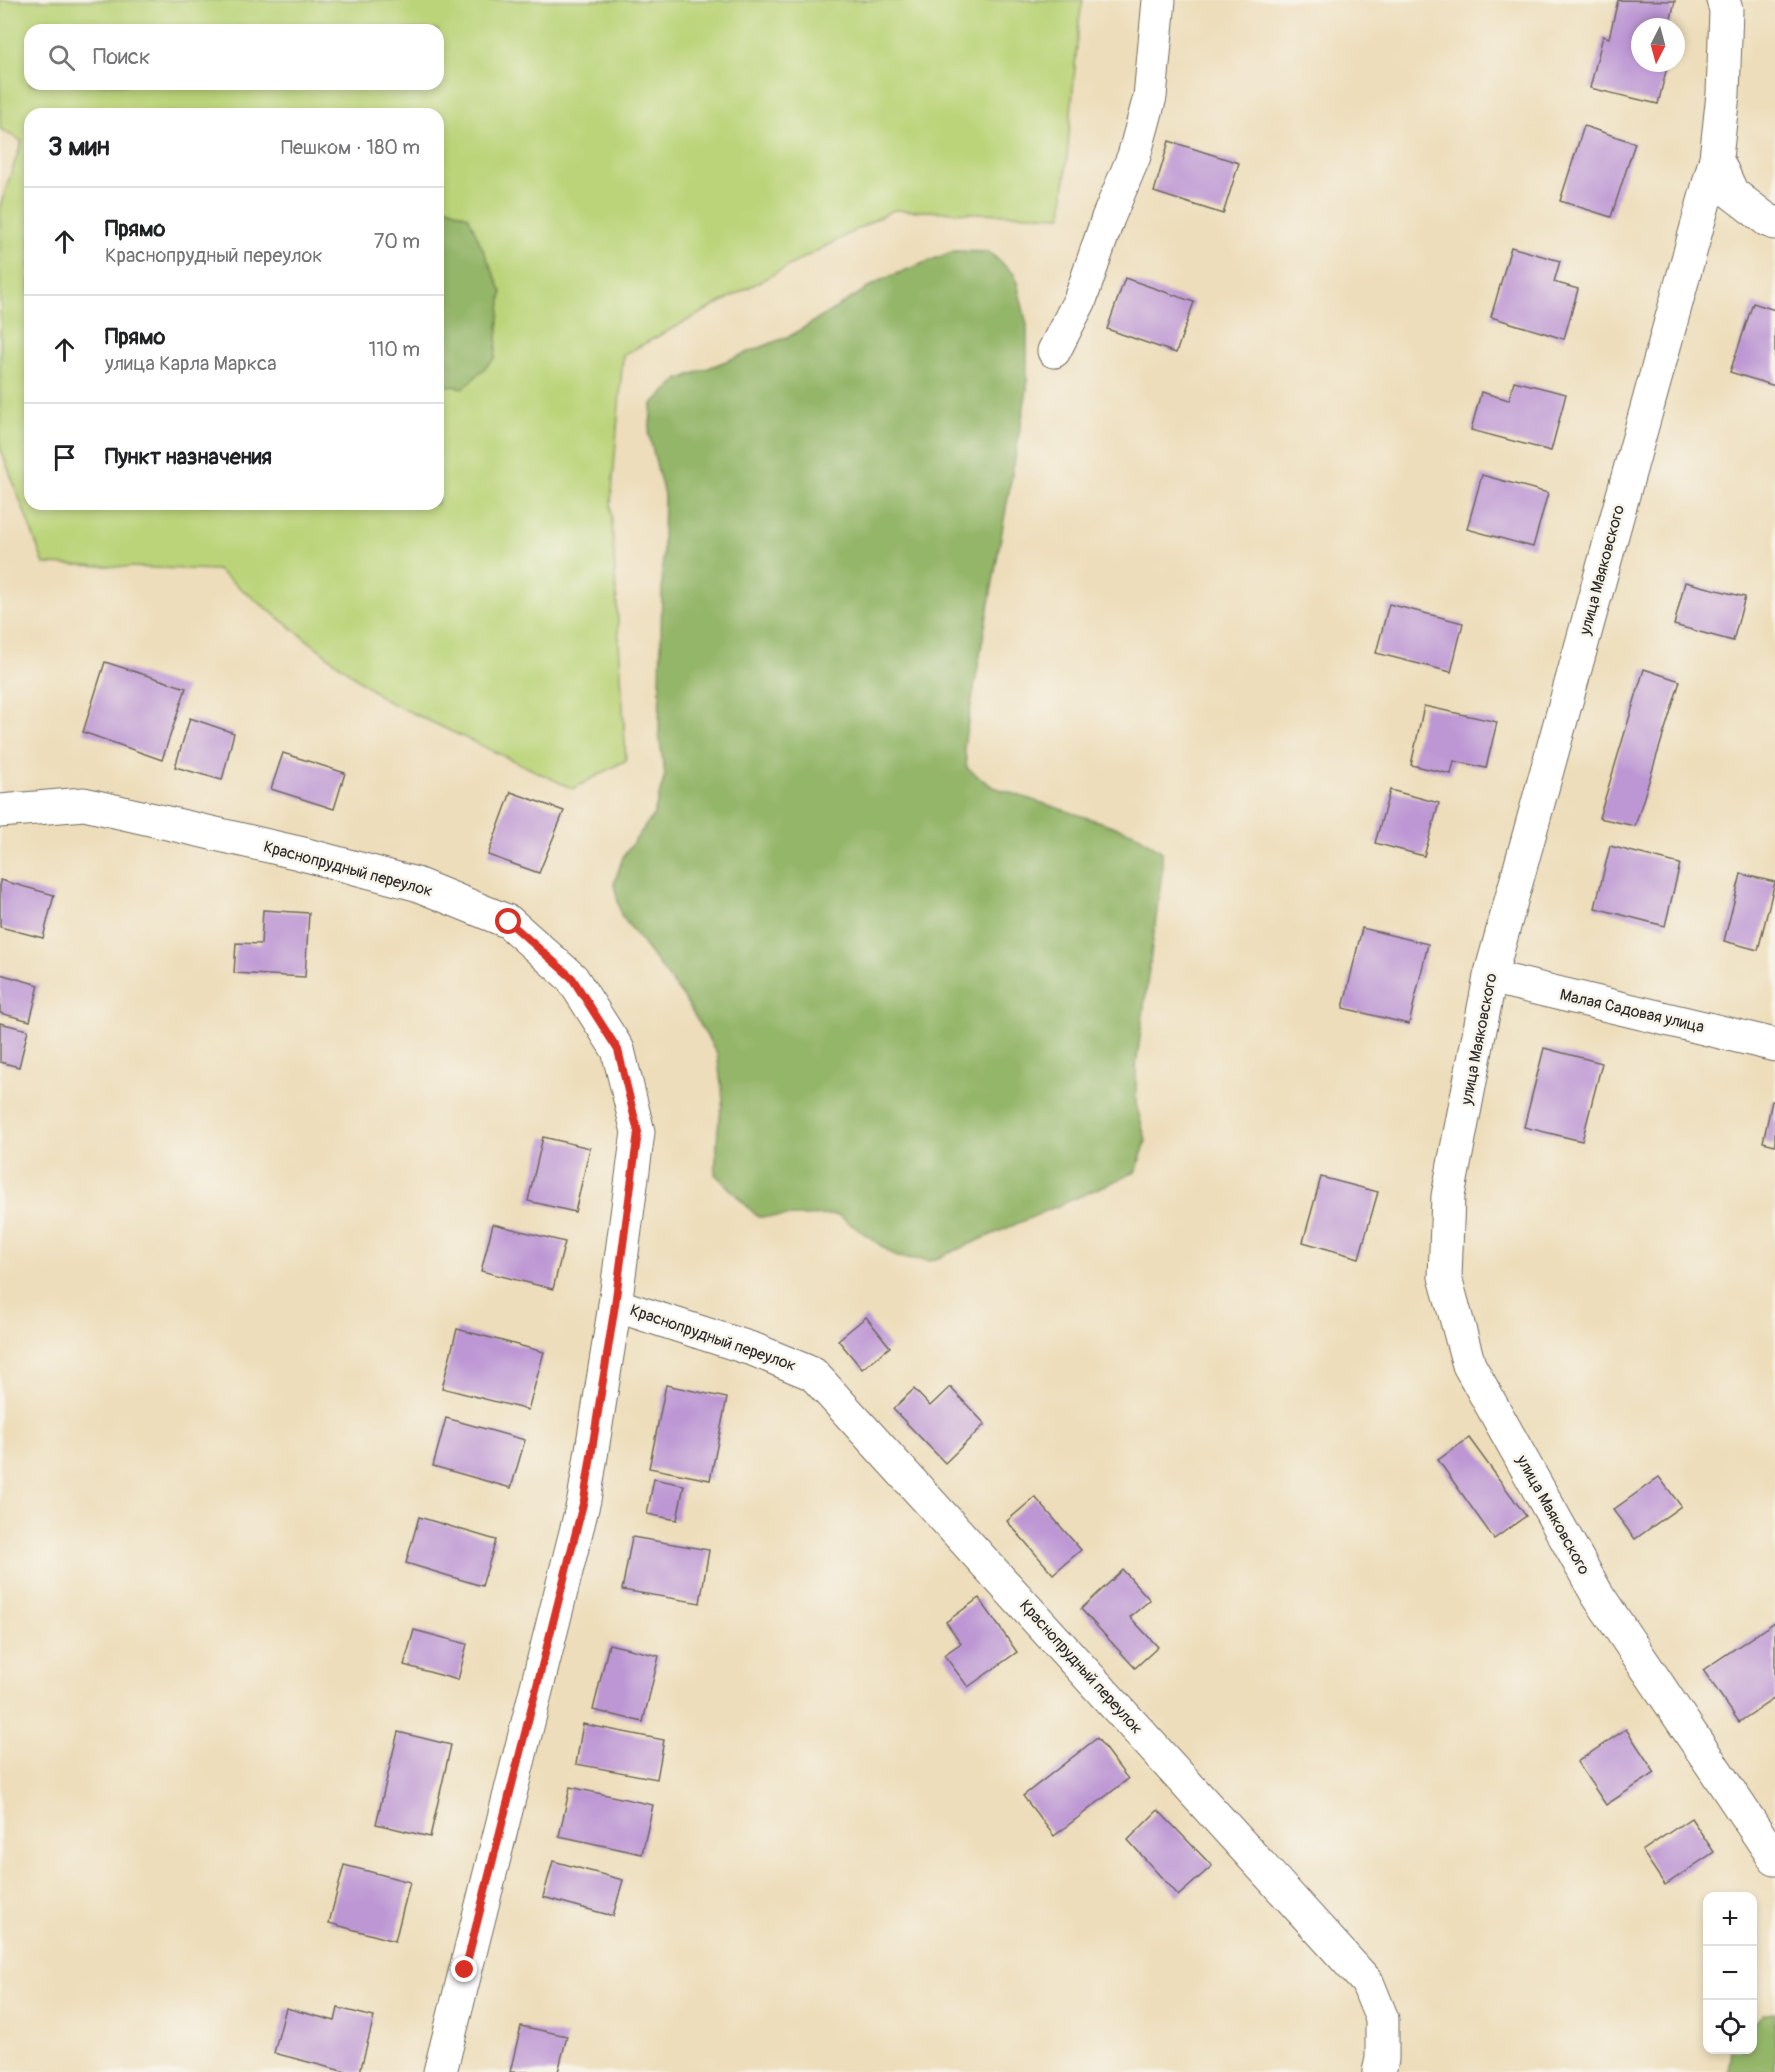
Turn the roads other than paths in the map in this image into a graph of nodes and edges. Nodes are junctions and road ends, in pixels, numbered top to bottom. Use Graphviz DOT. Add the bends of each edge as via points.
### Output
graph roads {
  1 [pos="1159,0"];
  2 [pos="1723,0"];
  3 [pos="1716,158"];
  4 [pos="1771,221"];
  5 [pos="1054,351"];
  6 [pos="0,811"];
  7 [pos="1490,977"];
  8 [pos="1775,1045"];
  9 [pos="615,1305"];
  10 [pos="1775,1859"];
  11 [pos="440,2072"];
  12 [pos="1378,2072"];
  1 -- 5 [label="street" via="1150,97 1134,156 1080,300"];
  2 -- 3 [label="street, улица Маяковского" via="1723,94"];
  3 -- 4 [label="street" via="1732,194"];
  3 -- 7 [label="street, улица Маяковского"];
  6 -- 9 [label="street, Краснопрудный переулок" via="84,804 416,884 509,922 572,978 618,1050 638,1132"];
  7 -- 8 [label="street, Малая Садовая улица"];
  7 -- 10 [label="street, улица Маяковского" via="1448,1196 1445,1277 1469,1365 1597,1594"];
  9 -- 11 [label="street" via="584,1500"];
  9 -- 12 [label="street, Краснопрудный переулок" via="755,1350 813,1374 1368,1982 1382,2019 1382,2059"];
}
